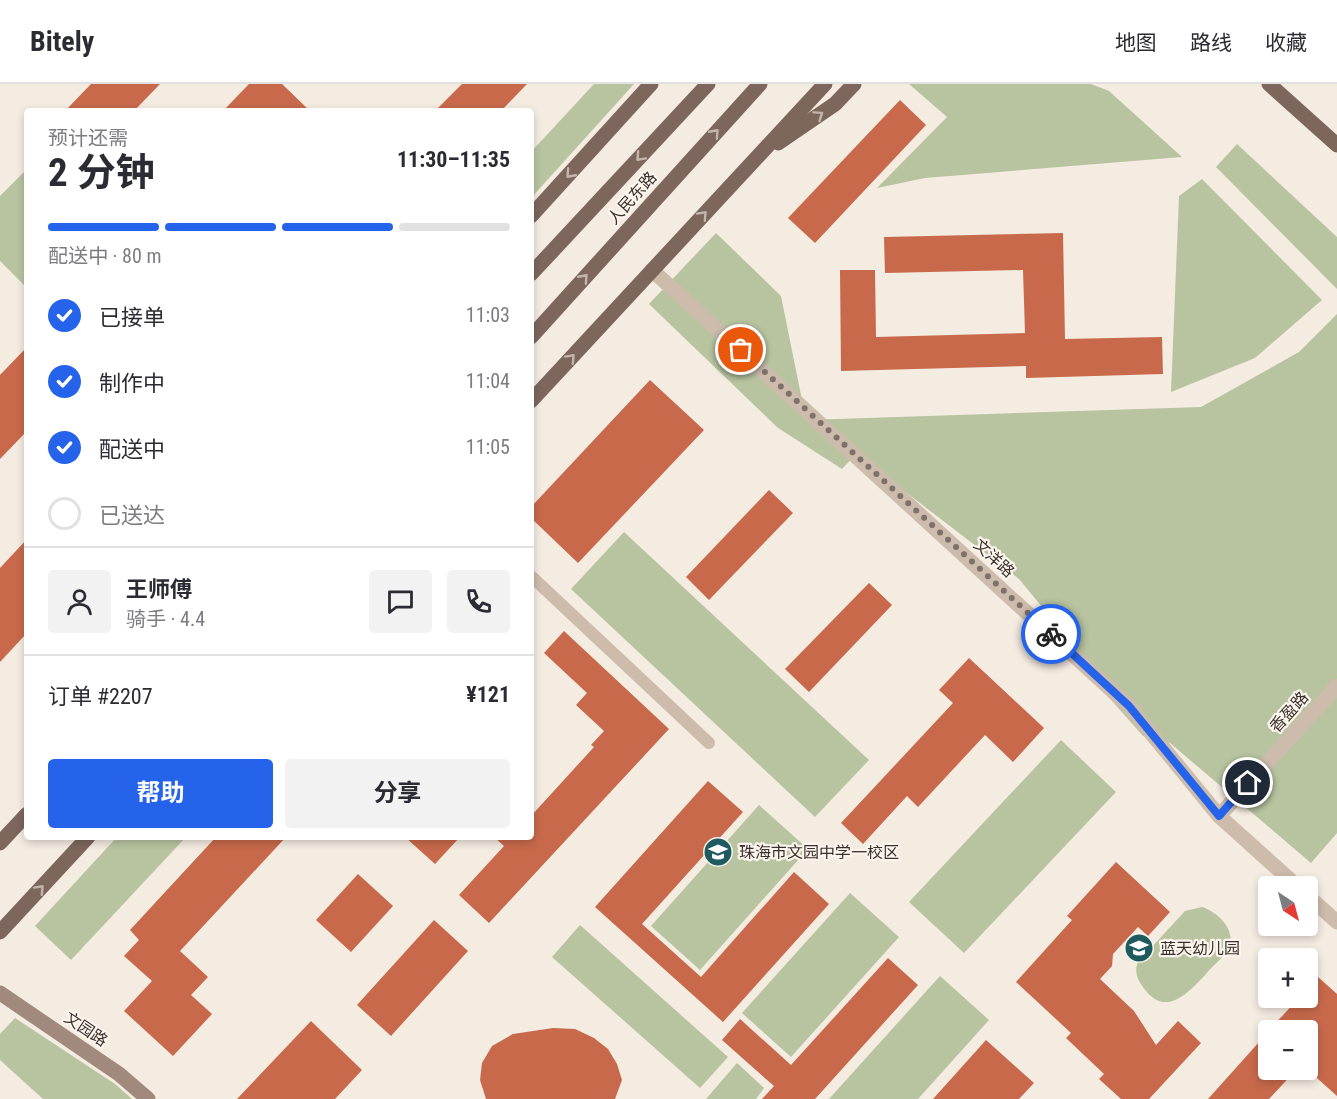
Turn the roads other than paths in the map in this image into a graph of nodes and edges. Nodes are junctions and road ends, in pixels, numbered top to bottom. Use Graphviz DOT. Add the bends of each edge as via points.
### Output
graph roads {
  1 [pos="651,84"];
  2 [pos="708,84"];
  3 [pos="760,84"];
  4 [pos="825,84"];
  5 [pos="854,84"];
  6 [pos="1269,84"];
  7 [pos="1283,84"];
  8 [pos="1337,138"];
  9 [pos="1337,145"];
  10 [pos="753,160"];
  11 [pos="534,213"];
  12 [pos="652,270"];
  13 [pos="534,271"];
  14 [pos="534,334"];
  15 [pos="534,398"];
  16 [pos="534,579"];
  17 [pos="1337,686"];
  18 [pos="709,743"];
  19 [pos="1219,816"];
  20 [pos="22,819"];
  21 [pos="0,832"];
  22 [pos="85,840"];
  23 [pos="0,843"];
  24 [pos="1287,876"];
  25 [pos="1318,905"];
  26 [pos="1337,922"];
  27 [pos="0,932"];
  28 [pos="0,993"];
  29 [pos="148,1099"];
  1 -- 11 [label="main road, one-way"];
  2 -- 13 [label="main road, 人民东路, one-way"];
  14 -- 3 [label="main road, 人民东路, one-way"];
  4 -- 10 [label="main road"];
  10 -- 5 [label="main road, one-way" via="835,104"];
  6 -- 9 [label="main road"];
  7 -- 8 [label="main road"];
  12 -- 10 [label="main road, one-way"];
  15 -- 12 [label="main road, one-way"];
  12 -- 19 [label="street, 文洋路" via="1129,706"];
  16 -- 18 [label="lane"];
  17 -- 19 [label="street, 香盈路"];
  19 -- 24 [label="street, 文洋路"];
  20 -- 21 [label="street"];
  20 -- 23 [label="main road"];
  27 -- 22 [label="main road, one-way"];
  25 -- 26 [label="street"];
  28 -- 29 [label="street, 文园路" via="120,1074"];
}
